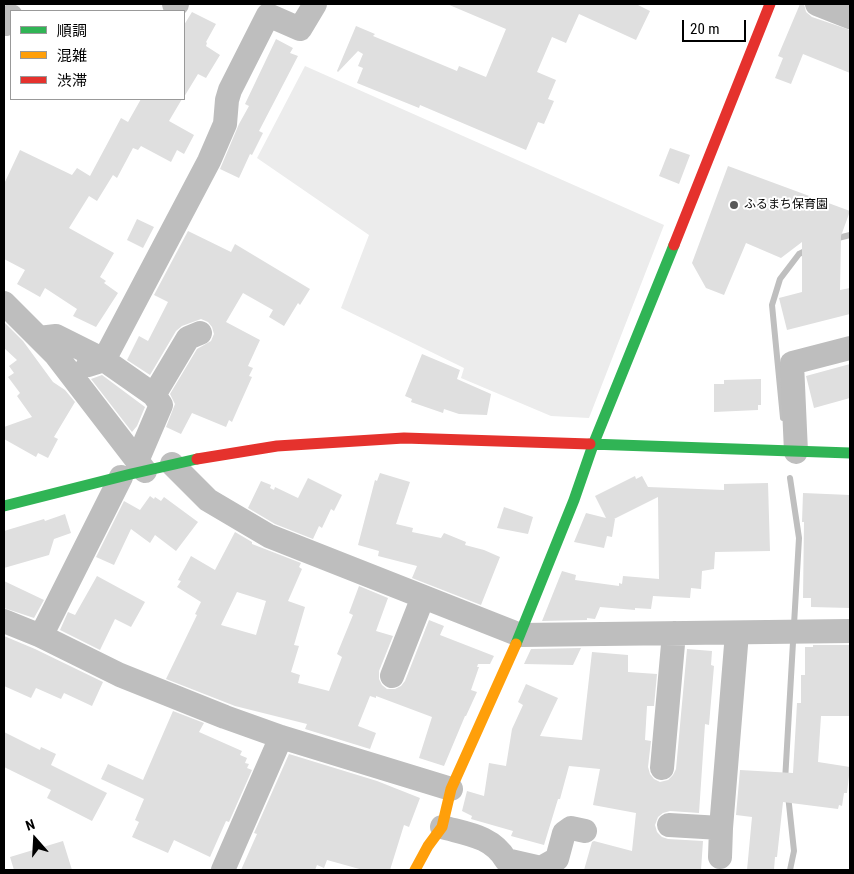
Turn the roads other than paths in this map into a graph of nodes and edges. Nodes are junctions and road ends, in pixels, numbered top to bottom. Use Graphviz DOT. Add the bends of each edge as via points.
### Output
graph roads {
  1 [pos="314,4"];
  2 [pos="770,4"];
  3 [pos="817,4"];
  4 [pos="260,9"];
  5 [pos="850,17"];
  6 [pos="4,304"];
  7 [pos="200,333"];
  8 [pos="39,338"];
  9 [pos="850,348"];
  10 [pos="104,360"];
  11 [pos="68,372"];
  12 [pos="154,394"];
  13 [pos="593,445"];
  14 [pos="796,452"];
  15 [pos="850,453"];
  16 [pos="172,464"];
  17 [pos="134,470"];
  18 [pos="4,506"];
  19 [pos="422,597"];
  20 [pos="4,621"];
  21 [pos="850,631"];
  22 [pos="674,633"];
  23 [pos="737,633"];
  24 [pos="41,636"];
  25 [pos="520,636"];
  26 [pos="392,676"];
  27 [pos="281,737"];
  28 [pos="662,768"];
  29 [pos="451,789"];
  30 [pos="669,825"];
  31 [pos="442,827"];
  32 [pos="721,828"];
  33 [pos="585,831"];
  34 [pos="720,857"];
  35 [pos="223,870"];
  36 [pos="415,870"];
  1 -- 4 [label="street" via="300,29"];
  2 -- 13 [label="street"];
  3 -- 5 [label="street"];
  4 -- 10 [label="street" via="226,100 225,124 209,161"];
  6 -- 8 [label="street"];
  7 -- 12 [label="street" via="188,338"];
  8 -- 10 [label="street" via="56,336"];
  8 -- 11 [label="street"];
  9 -- 14 [label="street" via="792,363"];
  10 -- 11 [label="street"];
  10 -- 12 [label="street"];
  11 -- 17 [label="street"];
  12 -- 17 [label="street" via="161,405"];
  13 -- 14 [label="street"];
  13 -- 16 [label="street" via="404,438 260,448"];
  13 -- 25 [label="street"];
  14 -- 15 [label="street"];
  16 -- 17 [label="street"];
  16 -- 19 [label="street" via="208,500 269,536"];
  17 -- 18 [label="street"];
  17 -- 24 [label="street"];
  19 -- 25 [label="street"];
  19 -- 26 [label="street"];
  20 -- 24 [label="street"];
  21 -- 23 [label="street"];
  22 -- 23 [label="street"];
  22 -- 25 [label="street"];
  22 -- 28 [label="street"];
  23 -- 32 [label="street"];
  24 -- 27 [label="street" via="120,675"];
  25 -- 29 [label="street"];
  27 -- 29 [label="street"];
  27 -- 35 [label="street"];
  29 -- 31 [label="street"];
  30 -- 32 [label="street"];
  31 -- 33 [label="street" via="488,840 506,860 541,868 557,859 564,834 571,828"];
  31 -- 36 [label="street"];
  32 -- 34 [label="street"];
}
